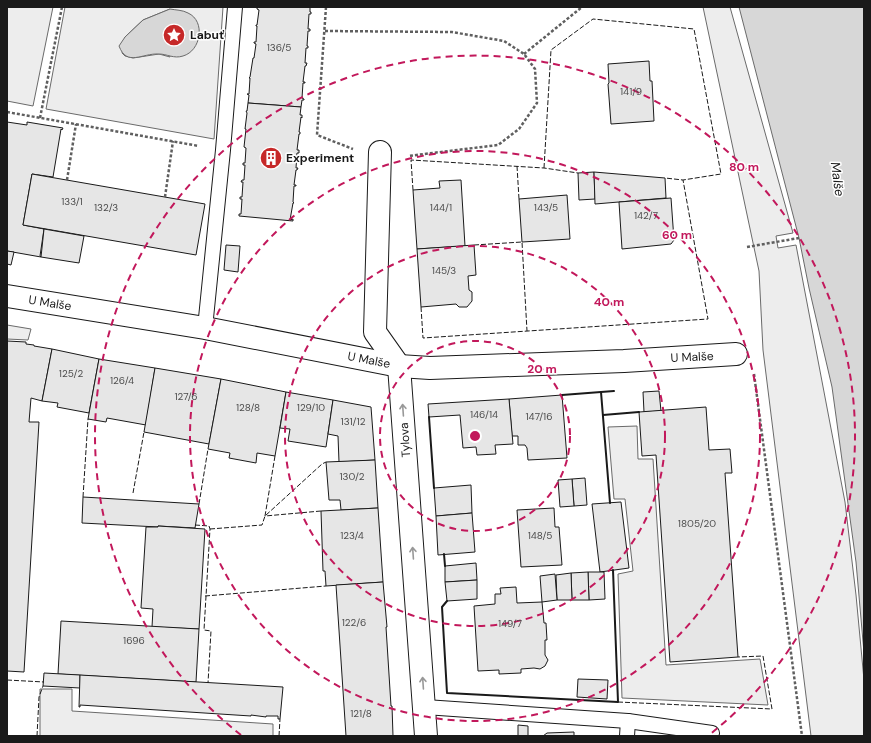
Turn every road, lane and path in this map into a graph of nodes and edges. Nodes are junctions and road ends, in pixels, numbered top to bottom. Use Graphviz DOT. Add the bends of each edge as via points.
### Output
graph roads {
  1 [pos="62,7"];
  2 [pos="235,7"];
  3 [pos="326,7"];
  4 [pos="582,7"];
  5 [pos="325,32"];
  6 [pos="524,54"];
  7 [pos="7,112"];
  8 [pos="40,118"];
  9 [pos="76,124"];
  10 [pos="173,142"];
  11 [pos="223,150"];
  12 [pos="380,155"];
  13 [pos="67,180"];
  14 [pos="166,197"];
  15 [pos="799,238"];
  16 [pos="747,247"];
  17 [pos="7,296"];
  18 [pos="205,328"];
  19 [pos="736,354"];
  20 [pos="399,366"];
  21 [pos="754,369"];
  22 [pos="425,707"];
  23 [pos="628,720"];
  24 [pos="712,733"];
  25 [pos="426,736"];
  26 [pos="627,736"];
  27 [pos="802,736"];
  1 -- 8 [label="path"];
  2 -- 11 [label="lane"];
  3 -- 5 [label="path"];
  4 -- 6 [label="path"];
  5 -- 6 [label="path" via="452,32 504,41"];
  5 -- 12 [label="path" via="317,135"];
  6 -- 12 [label="path" via="535,69 537,103 519,129 498,145"];
  7 -- 8 [label="path"];
  8 -- 9 [label="path"];
  9 -- 10 [label="path"];
  9 -- 13 [label="path"];
  10 -- 11 [label="path"];
  10 -- 14 [label="path"];
  11 -- 18 [label="lane"];
  12 -- 20 [label="street" via="375,332"];
  15 -- 16 [label="path"];
  17 -- 18 [label="street, U Malše"];
  18 -- 20 [label="street, U Malše"];
  19 -- 20 [label="street, U Malše" via="446,368"];
  22 -- 20 [label="street, Tylova, one-way"];
  21 -- 27 [label="path"];
  22 -- 23 [label="lane"];
  22 -- 25 [label="street, Tylova"];
  23 -- 24 [label="lane"];
  23 -- 26 [label="lane"];
}
